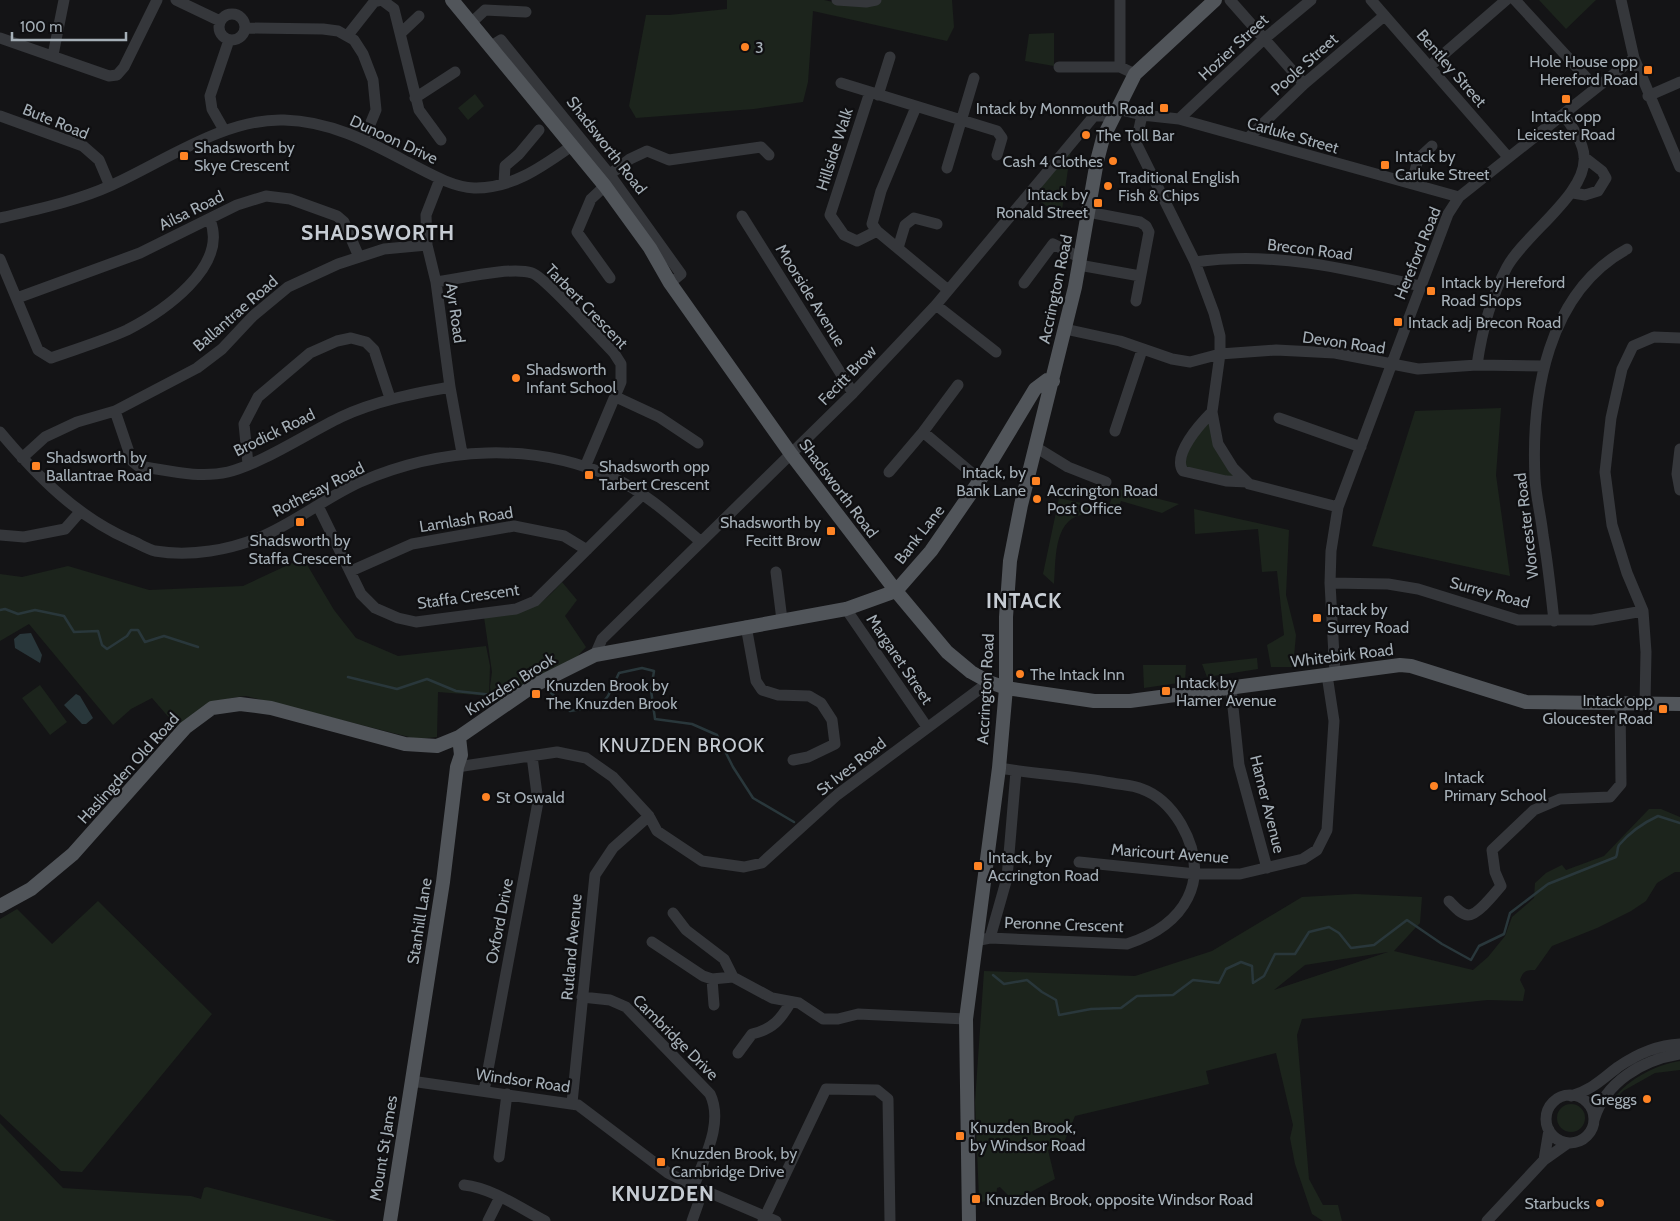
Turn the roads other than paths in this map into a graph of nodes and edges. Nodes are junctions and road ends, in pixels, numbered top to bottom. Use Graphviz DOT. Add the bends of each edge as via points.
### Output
graph roads {
  1 [pos="64,0"];
  2 [pos="156,0"];
  3 [pos="176,0"];
  4 [pos="452,0"];
  5 [pos="837,0"];
  6 [pos="876,0"];
  7 [pos="1120,0"];
  8 [pos="1215,0"];
  9 [pos="1230,0"];
  10 [pos="1311,0"];
  11 [pos="1370,0"];
  12 [pos="1506,0"];
  13 [pos="1515,0"];
  14 [pos="1621,0"];
  15 [pos="526,12"];
  16 [pos="419,16"];
  17 [pos="1384,16"];
  18 [pos="220,22"];
  19 [pos="470,24"];
  20 [pos="246,28"];
  21 [pos="402,32"];
  22 [pos="348,36"];
  23 [pos="0,38"];
  24 [pos="1264,39"];
  25 [pos="229,40"];
  26 [pos="490,47"];
  27 [pos="53,55"];
  28 [pos="890,57"];
  29 [pos="1634,58"];
  30 [pos="1430,66"];
  31 [pos="1059,67"];
  32 [pos="1120,67"];
  33 [pos="455,72"];
  34 [pos="1135,74"];
  35 [pos="974,78"];
  36 [pos="1680,82"];
  37 [pos="841,83"];
  38 [pos="1304,84"];
  39 [pos="1595,87"];
  40 [pos="874,94"];
  41 [pos="1648,96"];
  42 [pos="415,98"];
  43 [pos="916,108"];
  44 [pos="1115,112"];
  45 [pos="1142,115"];
  46 [pos="1564,115"];
  47 [pos="0,116"];
  48 [pos="1179,120"];
  49 [pos="961,121"];
  50 [pos="224,130"];
  51 [pos="539,130"];
  52 [pos="1248,138"];
  53 [pos="364,139"];
  54 [pos="441,140"];
  55 [pos="572,145"];
  56 [pos="1432,146"];
  57 [pos="769,155"];
  58 [pos="997,155"];
  59 [pos="1584,156"];
  60 [pos="1508,157"];
  61 [pos="1680,167"];
  62 [pos="947,168"];
  63 [pos="440,179"];
  64 [pos="605,181"];
  65 [pos="504,183"];
  66 [pos="1412,183"];
  67 [pos="110,186"];
  68 [pos="1573,193"];
  69 [pos="1459,198"];
  70 [pos="1088,212"];
  71 [pos="742,216"];
  72 [pos="0,218"];
  73 [pos="210,220"];
  74 [pos="937,224"];
  75 [pos="877,231"];
  76 [pos="427,245"];
  77 [pos="898,248"];
  78 [pos="1627,248"];
  79 [pos="359,257"];
  80 [pos="0,260"];
  81 [pos="1080,262"];
  82 [pos="1195,262"];
  83 [pos="1140,276"];
  84 [pos="610,278"];
  85 [pos="436,282"];
  86 [pos="1024,283"];
  87 [pos="1420,286"];
  88 [pos="948,290"];
  89 [pos="18,298"];
  90 [pos="1136,301"];
  91 [pos="936,305"];
  92 [pos="1065,329"];
  93 [pos="1680,338"];
  94 [pos="1142,350"];
  95 [pos="996,352"];
  96 [pos="1220,354"];
  97 [pos="1392,365"];
  98 [pos="1476,365"];
  99 [pos="1544,366"];
  100 [pos="1053,381"];
  101 [pos="958,384"];
  102 [pos="450,387"];
  103 [pos="853,392"];
  104 [pos="616,397"];
  105 [pos="390,398"];
  106 [pos="115,411"];
  107 [pos="1212,412"];
  108 [pos="1279,418"];
  109 [pos="1116,431"];
  110 [pos="0,432"];
  111 [pos="923,432"];
  112 [pos="698,443"];
  113 [pos="1361,447"];
  114 [pos="1037,448"];
  115 [pos="1680,449"];
  116 [pos="462,453"];
  117 [pos="791,454"];
  118 [pos="22,458"];
  119 [pos="248,464"];
  120 [pos="585,467"];
  121 [pos="889,472"];
  122 [pos="1679,474"];
  123 [pos="980,480"];
  124 [pos="1106,482"];
  125 [pos="1247,482"];
  126 [pos="1680,490"];
  127 [pos="642,495"];
  128 [pos="318,506"];
  129 [pos="1338,507"];
  130 [pos="80,512"];
  131 [pos="0,535"];
  132 [pos="700,541"];
  133 [pos="587,550"];
  134 [pos="350,571"];
  135 [pos="776,572"];
  136 [pos="1330,583"];
  137 [pos="896,591"];
  138 [pos="846,609"];
  139 [pos="1643,610"];
  140 [pos="782,620"];
  141 [pos="1554,621"];
  142 [pos="746,626"];
  143 [pos="595,655"];
  144 [pos="1331,674"];
  145 [pos="989,682"];
  146 [pos="1006,688"];
  147 [pos="1231,688"];
  148 [pos="1620,703"];
  149 [pos="1645,704"];
  150 [pos="1680,704"];
  151 [pos="927,727"];
  152 [pos="459,737"];
  153 [pos="445,744"];
  154 [pos="532,756"];
  155 [pos="793,760"];
  156 [pos="457,767"];
  157 [pos="998,768"];
  158 [pos="1016,771"];
  159 [pos="649,816"];
  160 [pos="1078,862"];
  161 [pos="1267,868"];
  162 [pos="1196,874"];
  163 [pos="1449,901"];
  164 [pos="0,906"];
  165 [pos="674,913"];
  166 [pos="990,938"];
  167 [pos="975,941"];
  168 [pos="652,942"];
  169 [pos="733,977"];
  170 [pos="712,979"];
  171 [pos="582,997"];
  172 [pos="791,1002"];
  173 [pos="714,1005"];
  174 [pos="966,1019"];
  175 [pos="1680,1044"];
  176 [pos="738,1053"];
  177 [pos="1680,1054"];
  178 [pos="411,1081"];
  179 [pos="484,1091"];
  180 [pos="507,1094"];
  181 [pos="1571,1096"];
  182 [pos="572,1102"];
  183 [pos="1594,1120"];
  184 [pos="1549,1130"];
  185 [pos="1568,1143"];
  186 [pos="499,1158"];
  187 [pos="1544,1160"];
  188 [pos="464,1185"];
  189 [pos="699,1188"];
  190 [pos="500,1197"];
  191 [pos="763,1219"];
  192 [pos="390,1221"];
  193 [pos="488,1221"];
  194 [pos="545,1221"];
  195 [pos="692,1221"];
  196 [pos="776,1221"];
  197 [pos="890,1221"];
  198 [pos="969,1221"];
  199 [pos="1487,1221"];
  1 -- 27 [label="street"];
  2 -- 27 [label="street" via="124,67 117,75 109,76"];
  3 -- 18 [label="street"];
  4 -- 19 [label="main road, Shadsworth Road"];
  5 -- 6 [label="street"];
  7 -- 32 [label="street"];
  8 -- 34 [label="main road, Accrington Road"];
  9 -- 24 [label="street"];
  10 -- 24 [label="street, Hozier Street"];
  11 -- 17 [label="street, Bentley Street"];
  12 -- 30 [label="street"];
  13 -- 39 [label="street"];
  14 -- 29 [label="street"];
  15 -- 19 [label="street" via="485,10"];
  16 -- 21 [label="street"];
  17 -- 30 [label="street, Bentley Street"];
  17 -- 38 [label="street, Poole Street"];
  18 -- 20 [label="street" via="224,15 236,14 243,18"];
  18 -- 25 [label="street" via="221,34"];
  19 -- 26 [label="main road, Shadsworth Road"];
  20 -- 22 [label="street" via="323,29"];
  20 -- 25 [label="street" via="240,37"];
  21 -- 22 [label="street" via="394,9 378,0 371,4"];
  21 -- 42 [label="street"];
  22 -- 53 [label="street" via="363,54 373,80 376,110"];
  23 -- 27 [label="street"];
  24 -- 38 [label="street"];
  24 -- 48 [label="street, Hozier Street"];
  25 -- 50 [label="street" via="210,96 212,109"];
  26 -- 55 [label="main road, Shadsworth Road"];
  26 -- 64 [label="street, Shadsworth Road" via="501,40"];
  28 -- 40 [label="street, Hillside Walk"];
  29 -- 39 [label="street, Hereford Road"];
  29 -- 41 [label="street"];
  30 -- 60 [label="street, Bentley Street"];
  31 -- 32 [label="street"];
  32 -- 34 [label="street"];
  33 -- 42 [label="street"];
  34 -- 44 [label="main road, Accrington Road"];
  35 -- 49 [label="street"];
  36 -- 41 [label="street"];
  37 -- 40 [label="street"];
  38 -- 52 [label="street, Poole Street"];
  39 -- 46 [label="street, Hereford Road"];
  40 -- 43 [label="street"];
  40 -- 75 [label="street, Hillside Walk" via="830,215 844,235 857,241"];
  41 -- 61 [label="street"];
  42 -- 54 [label="street" via="419,110"];
  43 -- 49 [label="street"];
  43 -- 75 [label="street" via="881,191 872,224"];
  44 -- 45 [label="street, Carluke Street"];
  44 -- 70 [label="main road, Accrington Road" via="1097,161"];
  44 -- 88 [label="street, Fecitt Brow" via="1094,116"];
  45 -- 48 [label="street, Carluke Street"];
  45 -- 82 [label="street" via="1136,143"];
  46 -- 59 [label="street"];
  46 -- 60 [label="street, Hereford Road"];
  47 -- 67 [label="street, Bute Road" via="82,146 99,160"];
  48 -- 52 [label="street, Carluke Street"];
  49 -- 58 [label="street" via="996,131 1002,138"];
  49 -- 62 [label="street"];
  50 -- 53 [label="street, Dunoon Drive" via="263,120 284,120 314,122"];
  50 -- 67 [label="street, Dunoon Drive"];
  51 -- 65 [label="street" via="505,166"];
  52 -- 66 [label="street, Carluke Street" via="1322,161"];
  53 -- 63 [label="street, Dunoon Drive"];
  55 -- 64 [label="main road, Shadsworth Road"];
  55 -- 65 [label="street, Dunoon Drive" via="540,169"];
  56 -- 66 [label="street" via="1418,159"];
  57 -- 64 [label="street" via="761,147 669,160 647,151 630,159"];
  59 -- 68 [label="street" via="1580,179"];
  59 -- 68 [label="street" via="1606,178 1598,191 1586,195"];
  60 -- 69 [label="street, Hereford Road"];
  63 -- 65 [label="street, Dunoon Drive" via="474,188"];
  63 -- 76 [label="street, Ayr Road" via="426,215"];
  64 -- 84 [label="street" via="591,198 577,232"];
  64 -- 117 [label="main road, Shadsworth Road" via="670,283"];
  66 -- 69 [label="street, Carluke Street"];
  67 -- 72 [label="street, Dunoon Drive" via="40,209"];
  68 -- 98 [label="street" via="1526,241 1508,266 1489,307"];
  69 -- 87 [label="street, Hereford Road" via="1448,214"];
  70 -- 81 [label="main road, Accrington Road"];
  70 -- 83 [label="street" via="1146,226 1148,232"];
  71 -- 103 [label="street, Moorside Avenue"];
  73 -- 79 [label="street, Ailsa Road" via="248,200 281,196 341,219"];
  73 -- 89 [label="street, Ailsa Road" via="140,253"];
  73 -- 89 [label="street" via="214,232 212,245 199,274 170,303 126,330 51,358 38,350"];
  74 -- 77 [label="street" via="914,218 905,225"];
  75 -- 77 [label="street"];
  76 -- 79 [label="street, Ballantrae Road" via="384,249"];
  76 -- 85 [label="street, Ayr Road"];
  77 -- 88 [label="street"];
  78 -- 99 [label="street, Worcester Road" via="1582,285 1568,306"];
  79 -- 106 [label="street, Ballantrae Road" via="288,287 197,368"];
  80 -- 89 [label="street"];
  81 -- 83 [label="street"];
  81 -- 86 [label="street" via="1053,244"];
  81 -- 92 [label="main road, Accrington Road"];
  82 -- 87 [label="street, Brecon Road" via="1264,258 1322,264"];
  82 -- 96 [label="street" via="1214,312 1220,336"];
  83 -- 90 [label="street"];
  85 -- 102 [label="street, Ayr Road"];
  85 -- 104 [label="street, Tarbert Crescent" via="511,272 536,275 618,360 622,376"];
  87 -- 97 [label="street, Hereford Road"];
  88 -- 91 [label="street, Fecitt Brow"];
  91 -- 95 [label="street"];
  91 -- 103 [label="street, Fecitt Brow"];
  92 -- 94 [label="street, Devon Road" via="1120,341"];
  92 -- 100 [label="main road, Accrington Road"];
  93 -- 139 [label="street" via="1654,336 1634,346 1622,368 1611,418 1605,472 1612,525"];
  94 -- 96 [label="street, Devon Road" via="1190,362"];
  94 -- 109 [label="street"];
  96 -- 97 [label="street, Devon Road" via="1286,350 1335,353"];
  96 -- 107 [label="street"];
  97 -- 98 [label="street, Devon Road" via="1418,369"];
  97 -- 113 [label="street, Hereford Road"];
  98 -- 99 [label="street, Devon Road"];
  99 -- 141 [label="street, Worcester Road" via="1537,420 1535,479"];
  100 -- 114 [label="main road, Accrington Road"];
  100 -- 123 [label="main road, Bank Lane" via="1047,380 1036,389"];
  101 -- 111 [label="street"];
  102 -- 105 [label="street, Brodick Road"];
  102 -- 116 [label="street, Ayr Road"];
  103 -- 117 [label="street, Fecitt Brow"];
  104 -- 112 [label="street" via="659,417"];
  104 -- 120 [label="street, Tarbert Crescent"];
  105 -- 119 [label="street, Brodick Road" via="343,416"];
  105 -- 119 [label="street" via="374,350 366,342 352,338 310,353 258,398 244,424"];
  106 -- 118 [label="street, Ballantrae Road" via="77,422 45,437"];
  106 -- 119 [label="street, Brodick Road" via="132,461 138,466 197,475 228,472"];
  107 -- 125 [label="street" via="1218,444 1232,468"];
  107 -- 125 [label="street" via="1197,428 1180,457 1179,465 1183,471 1226,481"];
  108 -- 113 [label="street"];
  110 -- 118 [label="street, Rothesay Road"];
  111 -- 121 [label="street"];
  111 -- 123 [label="street"];
  113 -- 129 [label="street, Hereford Road"];
  114 -- 124 [label="street" via="1068,467"];
  114 -- 146 [label="main road, Accrington Road" via="1010,561"];
  115 -- 122 [label="street"];
  116 -- 120 [label="street, Rothesay Road" via="539,456"];
  116 -- 128 [label="street, Rothesay Road" via="424,460 360,482"];
  117 -- 132 [label="street, Fecitt Brow"];
  117 -- 137 [label="main road, Shadsworth Road"];
  118 -- 130 [label="street, Rothesay Road"];
  120 -- 127 [label="street, Rothesay Road"];
  122 -- 126 [label="street"];
  123 -- 137 [label="main road, Bank Lane" via="932,551"];
  125 -- 129 [label="street"];
  127 -- 132 [label="street, Rothesay Road"];
  127 -- 133 [label="street, Staffa Crescent"];
  128 -- 130 [label="street, Rothesay Road" via="263,536 204,553 154,550 112,532"];
  128 -- 134 [label="street, Staffa Crescent"];
  129 -- 136 [label="street, Hereford Road"];
  130 -- 131 [label="street" via="65,529 24,537"];
  132 -- 143 [label="street, Fecitt Brow" via="602,639"];
  133 -- 134 [label="street, Lamlash Road" via="564,536 514,526 412,544"];
  133 -- 134 [label="street, Staffa Crescent" via="535,602 516,609 416,622 375,608 361,594"];
  135 -- 140 [label="street"];
  136 -- 141 [label="street, Surrey Road" via="1388,584 1418,589 1518,620"];
  136 -- 144 [label="street, Hereford Road"];
  137 -- 138 [label="main road, Bank Lane"];
  137 -- 145 [label="main road, Shadsworth Road" via="947,652"];
  138 -- 140 [label="main road, Bank Lane"];
  138 -- 151 [label="street, Margaret Street"];
  139 -- 141 [label="street, Surrey Road" via="1592,620"];
  139 -- 149 [label="street"];
  140 -- 142 [label="main road, Bank Lane"];
  142 -- 143 [label="main road, Bank Lane"];
  142 -- 155 [label="street" via="756,681 762,690 778,695 809,696 821,703 832,720 835,744 808,757"];
  143 -- 152 [label="main road, Knuzden Brook" via="533,686"];
  144 -- 147 [label="main road, Whitebirk Road"];
  144 -- 148 [label="main road, Whitebirk Road" via="1411,666 1526,702"];
  144 -- 161 [label="street, Maricourt Avenue" via="1334,721 1327,830 1317,850 1303,859"];
  145 -- 146 [label="main road, Shadsworth Road"];
  145 -- 151 [label="street, St Ives Road"];
  146 -- 147 [label="main road, Whitebirk Road" via="1094,701 1130,701"];
  146 -- 157 [label="main road, Accrington Road"];
  147 -- 161 [label="street, Hamer Avenue" via="1239,764"];
  148 -- 149 [label="main road, Whitebirk Road"];
  148 -- 163 [label="street" via="1621,784 1610,797 1560,799 1534,810 1492,850 1500,886 1496,892 1469,915"];
  149 -- 150 [label="main road, Whitebirk Road"];
  151 -- 159 [label="street, St Ives Road" via="837,795 762,863 744,867 702,861 658,831"];
  152 -- 153 [label="main road, Knuzden Brook"];
  152 -- 156 [label="main road, Stanhill Lane" via="461,755"];
  153 -- 156 [label="main road"];
  153 -- 164 [label="main road, Haslingden Old Road" via="431,747 405,744 249,704 212,708 185,728 72,854 31,888"];
  154 -- 156 [label="street, St Ives Road"];
  154 -- 159 [label="street, St Ives Road" via="566,753 594,761"];
  154 -- 179 [label="street, Oxford Drive" via="538,802"];
  156 -- 178 [label="main road, Stanhill Lane" via="443,882"];
  157 -- 158 [label="street, Peronne Crescent"];
  157 -- 167 [label="main road, Accrington Road"];
  158 -- 162 [label="street, Peronne Crescent" via="1142,789 1162,800 1191,842"];
  158 -- 166 [label="street" via="1007,878"];
  159 -- 171 [label="street, Rutland Avenue" via="613,848 595,875"];
  160 -- 162 [label="street, Maricourt Avenue"];
  161 -- 162 [label="street, Maricourt Avenue" via="1240,874"];
  162 -- 166 [label="street, Peronne Crescent" via="1186,902 1172,919 1145,938 1127,944"];
  165 -- 169 [label="street" via="686,930 724,959"];
  166 -- 167 [label="street, Peronne Crescent"];
  167 -- 174 [label="main road, Accrington Road"];
  168 -- 170 [label="street" via="702,976"];
  169 -- 170 [label="street"];
  169 -- 172 [label="street" via="772,998"];
  170 -- 173 [label="street"];
  171 -- 182 [label="street, Rutland Avenue"];
  171 -- 189 [label="street, Cambridge Drive" via="610,1000 626,1007 710,1094 716,1119"];
  172 -- 174 [label="street" via="799,1003 823,1019 838,1020 858,1014"];
  172 -- 176 [label="street" via="778,1023 766,1031 752,1034"];
  174 -- 198 [label="main road, Accrington Road"];
  175 -- 181 [label="street" via="1640,1054 1593,1088"];
  177 -- 183 [label="street" via="1651,1062 1626,1076 1604,1096"];
  178 -- 179 [label="street, Windsor Road"];
  178 -- 192 [label="main road, Mount St James"];
  179 -- 180 [label="street, Windsor Road"];
  180 -- 182 [label="street, Windsor Road"];
  180 -- 186 [label="street" via="504,1144"];
  181 -- 183 [label="street" via="1579,1097 1590,1106"];
  181 -- 184 [label="street" via="1564,1096 1552,1104 1547,1117"];
  182 -- 189 [label="street, Windsor Road" via="668,1173"];
  183 -- 185 [label="street" via="1588,1136"];
  184 -- 185 [label="street" via="1557,1139"];
  184 -- 187 [label="street"];
  185 -- 187 [label="street"];
  187 -- 199 [label="street"];
  188 -- 190 [label="street"];
  189 -- 191 [label="street, Windsor Road"];
  189 -- 195 [label="street, Cambridge Drive"];
  190 -- 193 [label="street"];
  190 -- 194 [label="street"];
  191 -- 196 [label="street, Windsor Road"];
  191 -- 197 [label="street" via="826,1089 877,1090 888,1099"];
}
